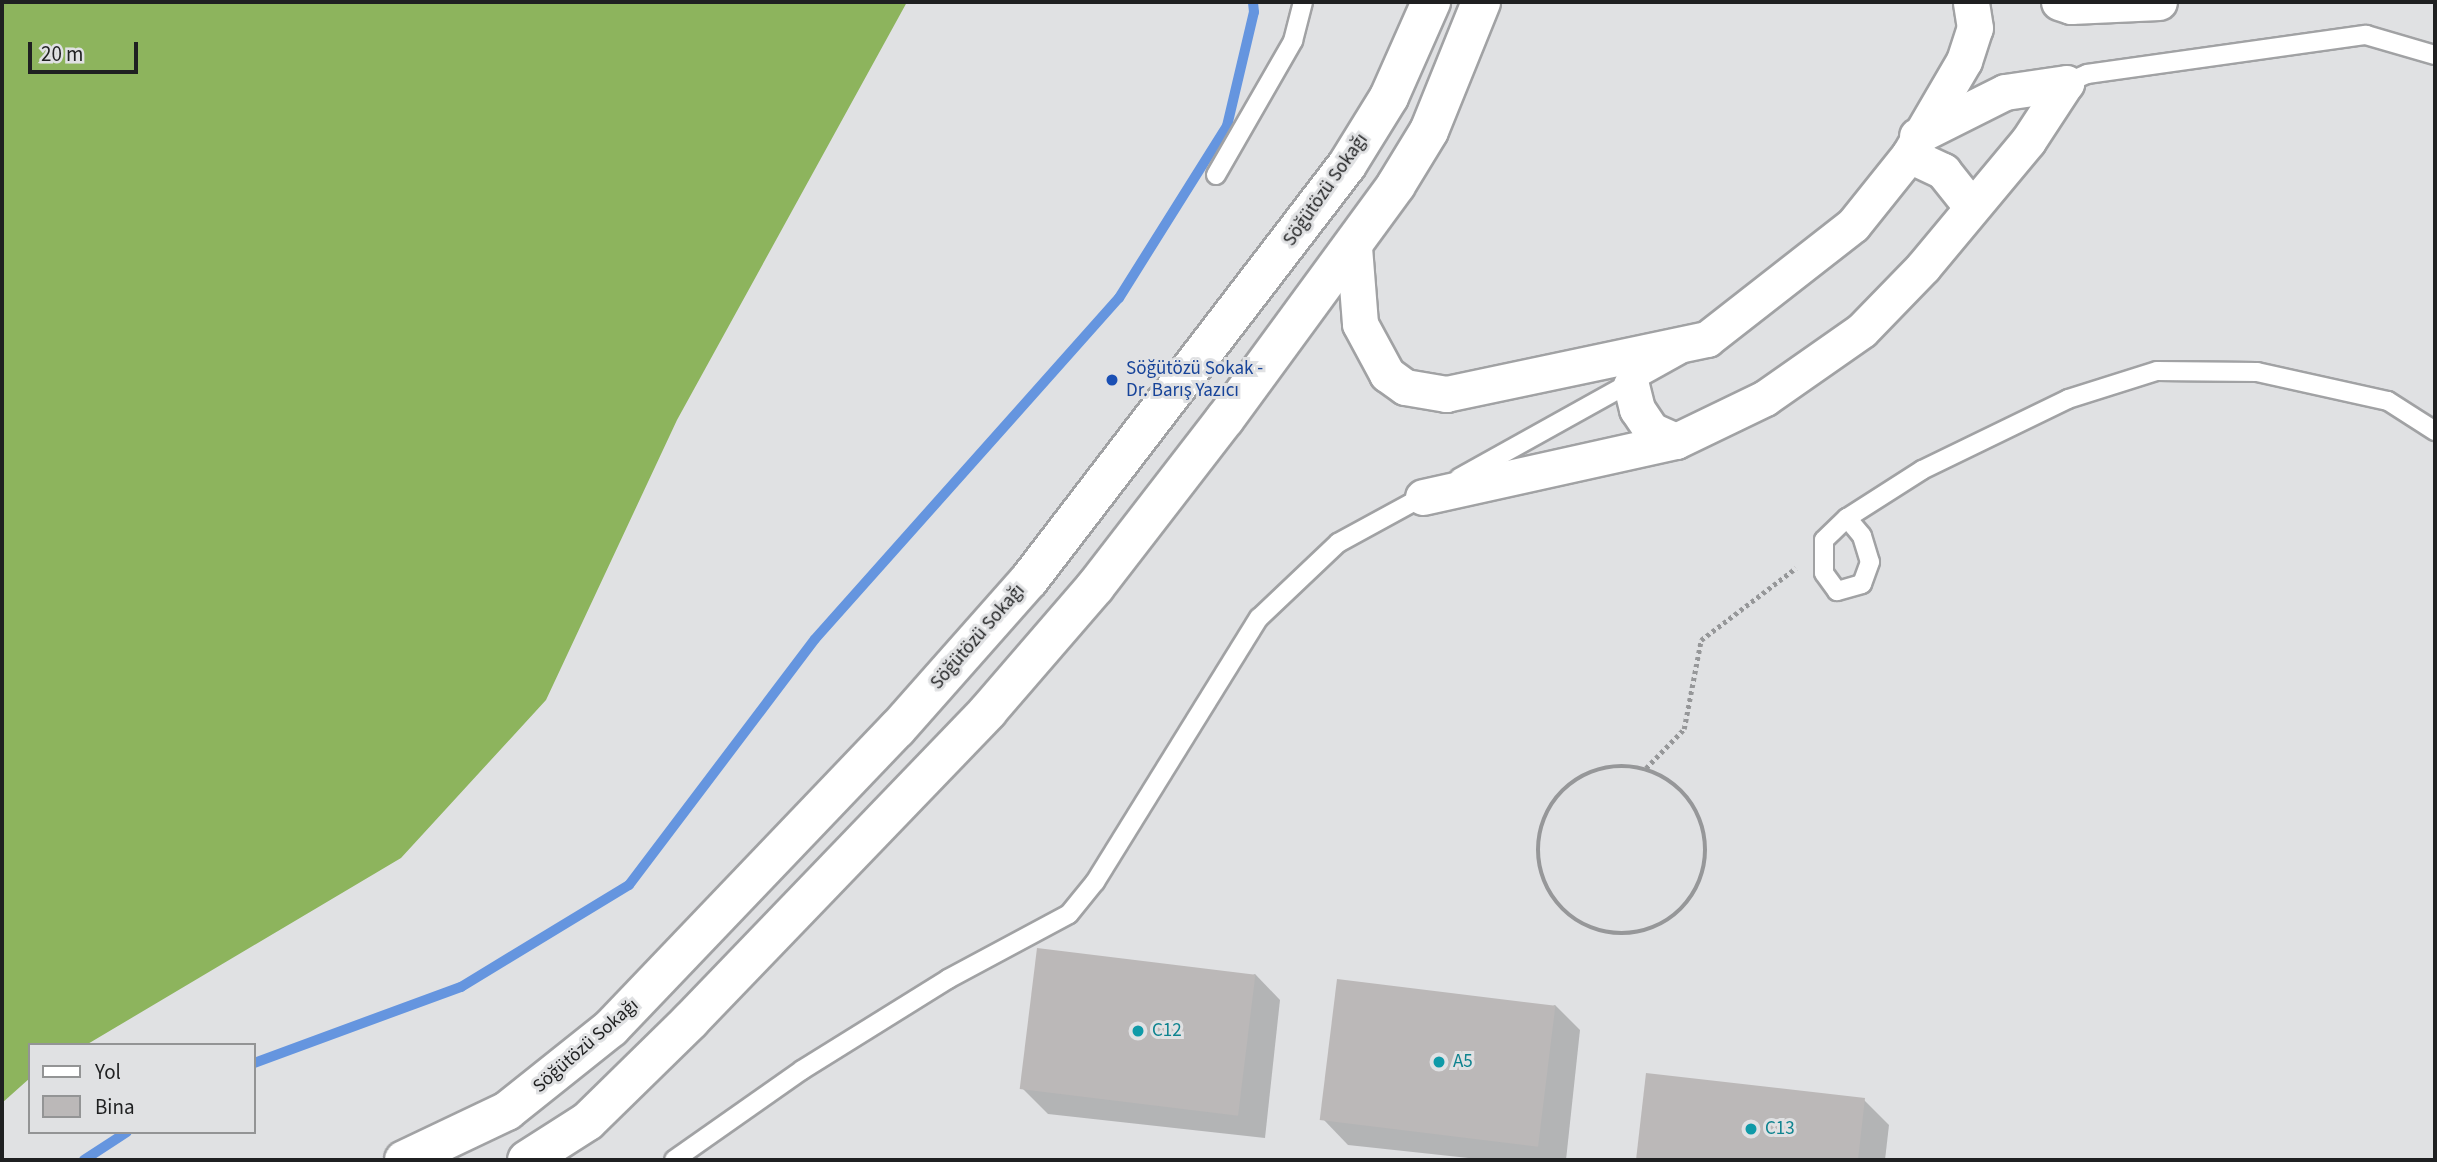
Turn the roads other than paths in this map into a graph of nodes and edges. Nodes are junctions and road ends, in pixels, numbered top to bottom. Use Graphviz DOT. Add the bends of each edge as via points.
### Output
graph roads {
  1 [pos="1303,2"];
  2 [pos="1430,2"];
  3 [pos="1481,2"];
  4 [pos="1971,2"];
  5 [pos="2059,2"];
  6 [pos="2159,2"];
  7 [pos="2435,55"];
  8 [pos="2066,83"];
  9 [pos="1913,146"];
  10 [pos="1216,175"];
  11 [pos="1970,205"];
  12 [pos="1354,247"];
  13 [pos="1707,339"];
  14 [pos="1631,385"];
  15 [pos="2435,431"];
  16 [pos="1676,440"];
  17 [pos="1423,497"];
  18 [pos="1847,518"];
  19 [pos="404,1160"];
  20 [pos="527,1160"];
  21 [pos="674,1160"];
  1 -- 10 [label="lane" via="1293,41"];
  2 -- 19 [label="street, Söğütözü Sokağı" via="1389,97 1347,165 1029,580 611,1028 507,1111"];
  3 -- 12 [label="street" via="1429,131"];
  4 -- 9 [label="street" via="1975,28 1964,61"];
  5 -- 6 [label="street" via="2071,6"];
  7 -- 8 [label="lane" via="2366,35 2087,74"];
  8 -- 9 [label="street" via="2005,92"];
  8 -- 11 [label="street" via="2028,141"];
  9 -- 11 [label="street" via="1943,171"];
  9 -- 13 [label="street" via="1853,225"];
  11 -- 16 [label="street" via="1923,267 1862,330 1765,398"];
  12 -- 13 [label="street" via="1360,324 1387,374 1405,387 1446,394"];
  12 -- 20 [label="street" via="1095,587 988,711 621,1091 588,1121"];
  13 -- 14 [label="lane"];
  14 -- 16 [label="street" via="1637,410 1651,430"];
  14 -- 17 [label="lane"];
  15 -- 18 [label="lane" via="2388,401 2257,372 2157,371 2068,399 1922,470"];
  16 -- 17 [label="street"];
  17 -- 21 [label="lane" via="1338,543 1259,618 1095,882 1069,914 948,979 802,1070"];
  18 -- 18 [label="lane" via="1824,540 1824,573 1838,591 1862,584 1870,562 1862,536"];
}
